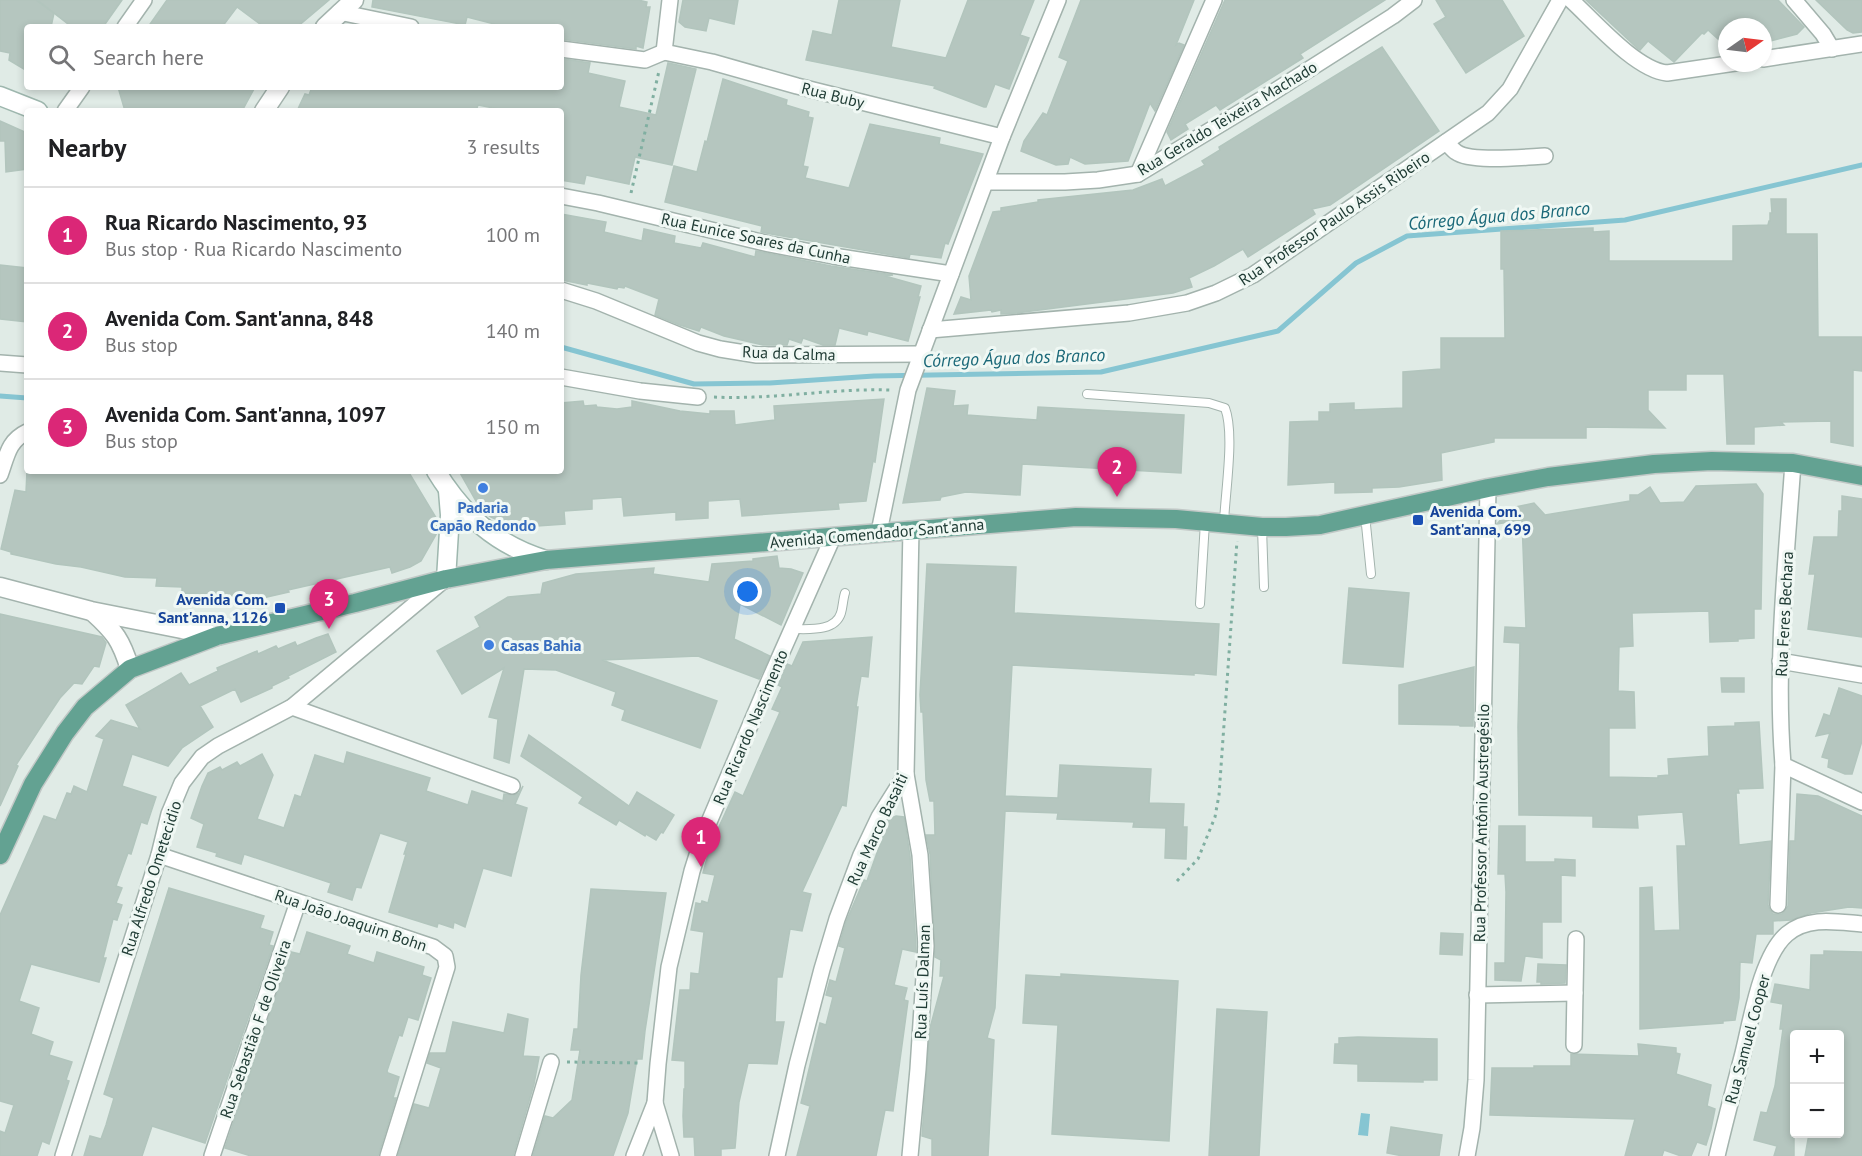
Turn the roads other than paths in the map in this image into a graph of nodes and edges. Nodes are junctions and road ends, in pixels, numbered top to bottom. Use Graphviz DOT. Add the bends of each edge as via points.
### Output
graph roads {
  1 [pos="144,0"];
  2 [pos="354,0"];
  3 [pos="670,0"];
  4 [pos="1058,0"];
  5 [pos="1214,0"];
  6 [pos="1414,0"];
  7 [pos="1560,0"];
  8 [pos="1571,0"];
  9 [pos="1794,0"];
  10 [pos="339,12"];
  11 [pos="127,24"];
  12 [pos="328,24"];
  13 [pos="397,24"];
  14 [pos="1862,44"];
  15 [pos="564,49"];
  16 [pos="1832,49"];
  17 [pos="663,52"];
  18 [pos="1772,58"];
  19 [pos="1718,66"];
  20 [pos="80,90"];
  21 [pos="278,90"];
  22 [pos="0,96"];
  23 [pos="30,108"];
  24 [pos="67,108"];
  25 [pos="266,108"];
  26 [pos="1002,137"];
  27 [pos="1446,142"];
  28 [pos="1545,156"];
  29 [pos="1138,174"];
  30 [pos="987,182"];
  31 [pos="564,197"];
  32 [pos="951,274"];
  33 [pos="564,291"];
  34 [pos="930,330"];
  35 [pos="920,356"];
  36 [pos="0,363"];
  37 [pos="24,365"];
  38 [pos="564,378"];
  39 [pos="1087,394"];
  40 [pos="698,397"];
  41 [pos="24,433"];
  42 [pos="1793,463"];
  43 [pos="438,474"];
  44 [pos="0,475"];
  45 [pos="1862,476"];
  46 [pos="1488,489"];
  47 [pos="448,491"];
  48 [pos="1365,515"];
  49 [pos="1205,522"];
  50 [pos="1231,524"];
  51 [pos="1262,527"];
  52 [pos="911,529"];
  53 [pos="879,532"];
  54 [pos="833,537"];
  55 [pos="546,560"];
  56 [pos="1371,573"];
  57 [pos="446,579"];
  58 [pos="0,587"];
  59 [pos="1264,587"];
  60 [pos="844,593"];
  61 [pos="1200,604"];
  62 [pos="92,611"];
  63 [pos="792,629"];
  64 [pos="217,636"];
  65 [pos="1780,661"];
  66 [pos="130,669"];
  67 [pos="1862,675"];
  68 [pos="292,707"];
  69 [pos="1783,765"];
  70 [pos="906,774"];
  71 [pos="512,786"];
  72 [pos="1862,802"];
  73 [pos="0,855"];
  74 [pos="159,855"];
  75 [pos="298,902"];
  76 [pos="1778,905"];
  77 [pos="1862,924"];
  78 [pos="1576,939"];
  79 [pos="1575,993"];
  80 [pos="1477,995"];
  81 [pos="1574,1045"];
  82 [pos="551,1062"];
  83 [pos="656,1103"];
  84 [pos="63,1156"];
  85 [pos="212,1156"];
  86 [pos="388,1156"];
  87 [pos="524,1156"];
  88 [pos="634,1156"];
  89 [pos="671,1156"];
  90 [pos="777,1156"];
  91 [pos="910,1156"];
  92 [pos="1467,1156"];
  93 [pos="1717,1156"];
  1 -- 11 [label="street"];
  2 -- 10 [label="street"];
  3 -- 17 [label="street"];
  4 -- 26 [label="street"];
  5 -- 29 [label="street"];
  6 -- 29 [label="street, Rua Geraldo Teixeira Machado" via="1277,90"];
  7 -- 27 [label="street, Rua Professor Paulo Assis Ribeiro" via="1510,89 1488,113"];
  8 -- 19 [label="street" via="1628,54 1651,69 1667,73"];
  9 -- 16 [label="street"];
  10 -- 12 [label="street"];
  10 -- 13 [label="street"];
  14 -- 16 [label="street"];
  15 -- 17 [label="street" via="645,60"];
  16 -- 18 [label="street"];
  17 -- 26 [label="street, Rua Buby"];
  20 -- 24 [label="street"];
  21 -- 25 [label="street"];
  22 -- 23 [label="street"];
  26 -- 30 [label="street"];
  27 -- 28 [label="street" via="1466,157"];
  27 -- 34 [label="street, Rua Professor Paulo Assis Ribeiro" via="1253,275 1216,293 1129,314"];
  29 -- 30 [label="street, Rua Geraldo Teixeira Machado" via="1065,182"];
  30 -- 32 [label="street"];
  31 -- 32 [label="street, Rua Eunice Soares da Cunha" via="770,244"];
  32 -- 34 [label="street"];
  33 -- 35 [label="street, Rua da Calma" via="720,349 757,355"];
  34 -- 35 [label="street"];
  35 -- 53 [label="street" via="907,391"];
  36 -- 37 [label="street"];
  38 -- 40 [label="street"];
  39 -- 50 [label="lane" via="1225,408 1229,418"];
  41 -- 44 [label="street" via="11,444"];
  42 -- 45 [label="main road, Avenida Comendador Sant'anna"];
  42 -- 46 [label="main road, Avenida Comendador Sant'anna" via="1654,464"];
  42 -- 65 [label="street, Rua Feres Bechara"];
  43 -- 47 [label="street"];
  46 -- 48 [label="main road, Avenida Comendador Sant'anna"];
  46 -- 80 [label="street, Rua Professor Antônio Austregésilo"];
  47 -- 55 [label="street" via="488,532 526,554"];
  47 -- 57 [label="street"];
  48 -- 51 [label="main road, Avenida Comendador Sant'anna" via="1320,525"];
  48 -- 56 [label="lane"];
  49 -- 50 [label="main road, Avenida Comendador Sant'anna"];
  49 -- 52 [label="main road, Avenida Comendador Sant'anna" via="1076,517"];
  49 -- 61 [label="lane"];
  50 -- 51 [label="main road, Avenida Comendador Sant'anna"];
  51 -- 59 [label="lane"];
  52 -- 53 [label="main road, Avenida Comendador Sant'anna"];
  52 -- 70 [label="street, Rua Marco Basaiti"];
  53 -- 54 [label="main road, Avenida Comendador Sant'anna"];
  54 -- 55 [label="main road, Avenida Comendador Sant'anna"];
  54 -- 63 [label="street, Rua Ricardo Nascimento"];
  55 -- 57 [label="main road, Avenida Comendador Sant'anna"];
  57 -- 64 [label="main road, Avenida Comendador Sant'anna"];
  57 -- 68 [label="street, Rua Alfredo Ometecidio"];
  58 -- 62 [label="street"];
  60 -- 63 [label="lane" via="841,615 831,625"];
  62 -- 64 [label="street"];
  62 -- 66 [label="street" via="113,630"];
  63 -- 83 [label="street, Rua Ricardo Nascimento" via="703,836 692,871 669,967"];
  64 -- 66 [label="main road, Avenida Comendador Sant'anna"];
  65 -- 67 [label="street"];
  65 -- 69 [label="street, Rua Feres Bechara"];
  66 -- 73 [label="main road, Avenida Comendador Sant'anna" via="85,707 65,732 33,784"];
  68 -- 71 [label="street"];
  68 -- 74 [label="street, Rua Alfredo Ometecidio" via="218,746 197,762 182,783 169,814"];
  69 -- 72 [label="street"];
  69 -- 76 [label="street, Rua Feres Bechara"];
  70 -- 90 [label="street, Rua Marco Basaiti" via="879,817 837,919"];
  70 -- 91 [label="street, Rua Luís Dalman" via="920,855 926,946"];
  74 -- 75 [label="street, Rua João Joaquim Bohn"];
  74 -- 84 [label="street, Rua Alfredo Ometecidio"];
  75 -- 85 [label="street, Rua Sebastião F de Oliveira"];
  75 -- 86 [label="street, Rua João Joaquim Bohn" via="433,947 445,956 447,967"];
  77 -- 93 [label="street, Rua Samuel Cooper" via="1814,922 1802,925 1780,941 1762,976"];
  78 -- 79 [label="street"];
  79 -- 80 [label="street"];
  79 -- 81 [label="street"];
  80 -- 92 [label="street, Rua Professor Antônio Austregésilo" via="1476,1080"];
  82 -- 87 [label="street"];
  83 -- 88 [label="street"];
  83 -- 89 [label="street"];
}
